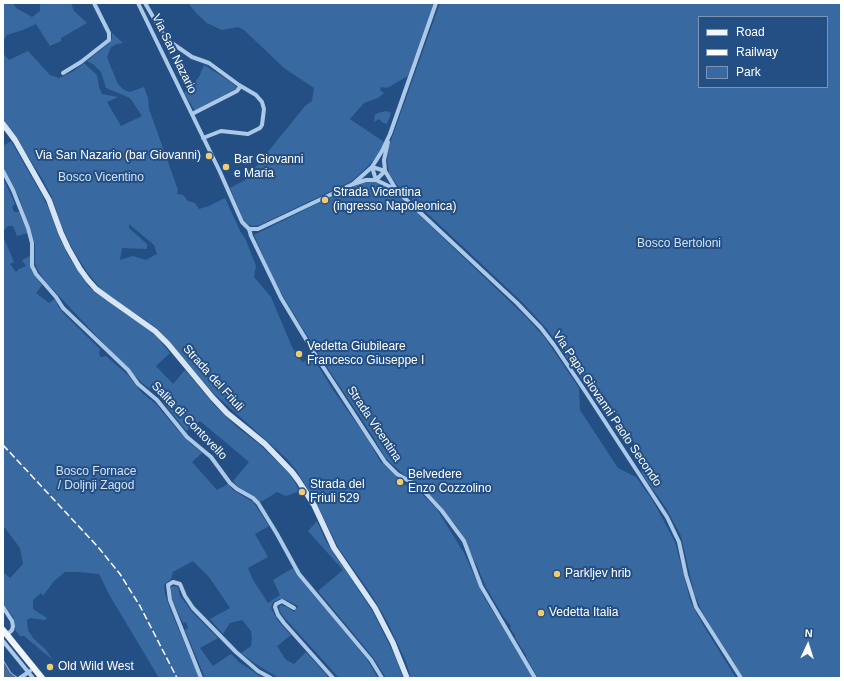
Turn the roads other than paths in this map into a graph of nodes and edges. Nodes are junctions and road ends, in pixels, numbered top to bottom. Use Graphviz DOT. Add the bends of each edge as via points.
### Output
graph roads {
  1 [pos="94,3"];
  2 [pos="138,3"];
  3 [pos="146,3"];
  4 [pos="436,3"];
  5 [pos="63,73"];
  6 [pos="239,85"];
  7 [pos="192,114"];
  8 [pos="3,124"];
  9 [pos="390,134"];
  10 [pos="203,138"];
  11 [pos="372,167"];
  12 [pos="3,171"];
  13 [pos="385,171"];
  14 [pos="376,180"];
  15 [pos="353,184"];
  16 [pos="397,190"];
  17 [pos="249,229"];
  18 [pos="3,607"];
  19 [pos="294,608"];
  20 [pos="5,632"];
  21 [pos="3,641"];
  22 [pos="29,672"];
  23 [pos="20,678"];
  24 [pos="33,678"];
  25 [pos="42,678"];
  26 [pos="202,678"];
  27 [pos="271,678"];
  28 [pos="333,678"];
  29 [pos="382,678"];
  30 [pos="407,678"];
  31 [pos="535,678"];
  32 [pos="741,678"];
  1 -- 5 [label="street" via="109,33 109,40"];
  2 -- 7 [label="street, Via San Nazario"];
  3 -- 6 [label="street, Via San Nazario" via="166,39 192,57 209,63"];
  4 -- 9 [label="street"];
  6 -- 7 [label="street, Via San Nazario" via="237,91"];
  6 -- 10 [label="street, Via San Nazario" via="256,95 262,102 264,109 260,128 248,134 221,131"];
  7 -- 10 [label="street, Via San Nazario"];
  8 -- 30 [label="main road, Strada del Friuli" via="49,200 68,248 88,280 96,289 155,331 227,413 265,444 298,480 314,505 334,548 375,608"];
  9 -- 11 [label="street"];
  9 -- 13 [label="street" via="384,160"];
  10 -- 17 [label="street, Via San Nazario" via="242,222"];
  11 -- 13 [label="street"];
  11 -- 14 [label="street"];
  11 -- 15 [label="street"];
  12 -- 29 [label="street, Salita di Contovello" via="28,228 32,243 33,270 63,308 157,400 187,437 211,457 230,483 258,504 299,574 371,660"];
  13 -- 14 [label="street"];
  13 -- 16 [label="street, Via Papa Giovanni Paolo Secondo"];
  14 -- 15 [label="street"];
  14 -- 16 [label="street, Via Papa Giovanni Paolo Secondo"];
  15 -- 17 [label="street" via="258,229"];
  16 -- 32 [label="street, Via Papa Giovanni Paolo Secondo" via="517,303 554,345 667,517 679,542 696,607"];
  17 -- 31 [label="street, Strada Vicentina" via="281,298 384,462 397,474 421,488 464,541 481,586"];
  18 -- 20 [label="street" via="13,626 12,630"];
  19 -- 28 [label="street" via="282,602 275,607 284,623"];
  20 -- 25 [label="main road"];
  21 -- 22 [label="street"];
  22 -- 23 [label="street"];
  22 -- 24 [label="street"];
  26 -- 27 [label="street" via="170,600 168,585 173,582 180,584 193,608 236,652 258,671"];
}
